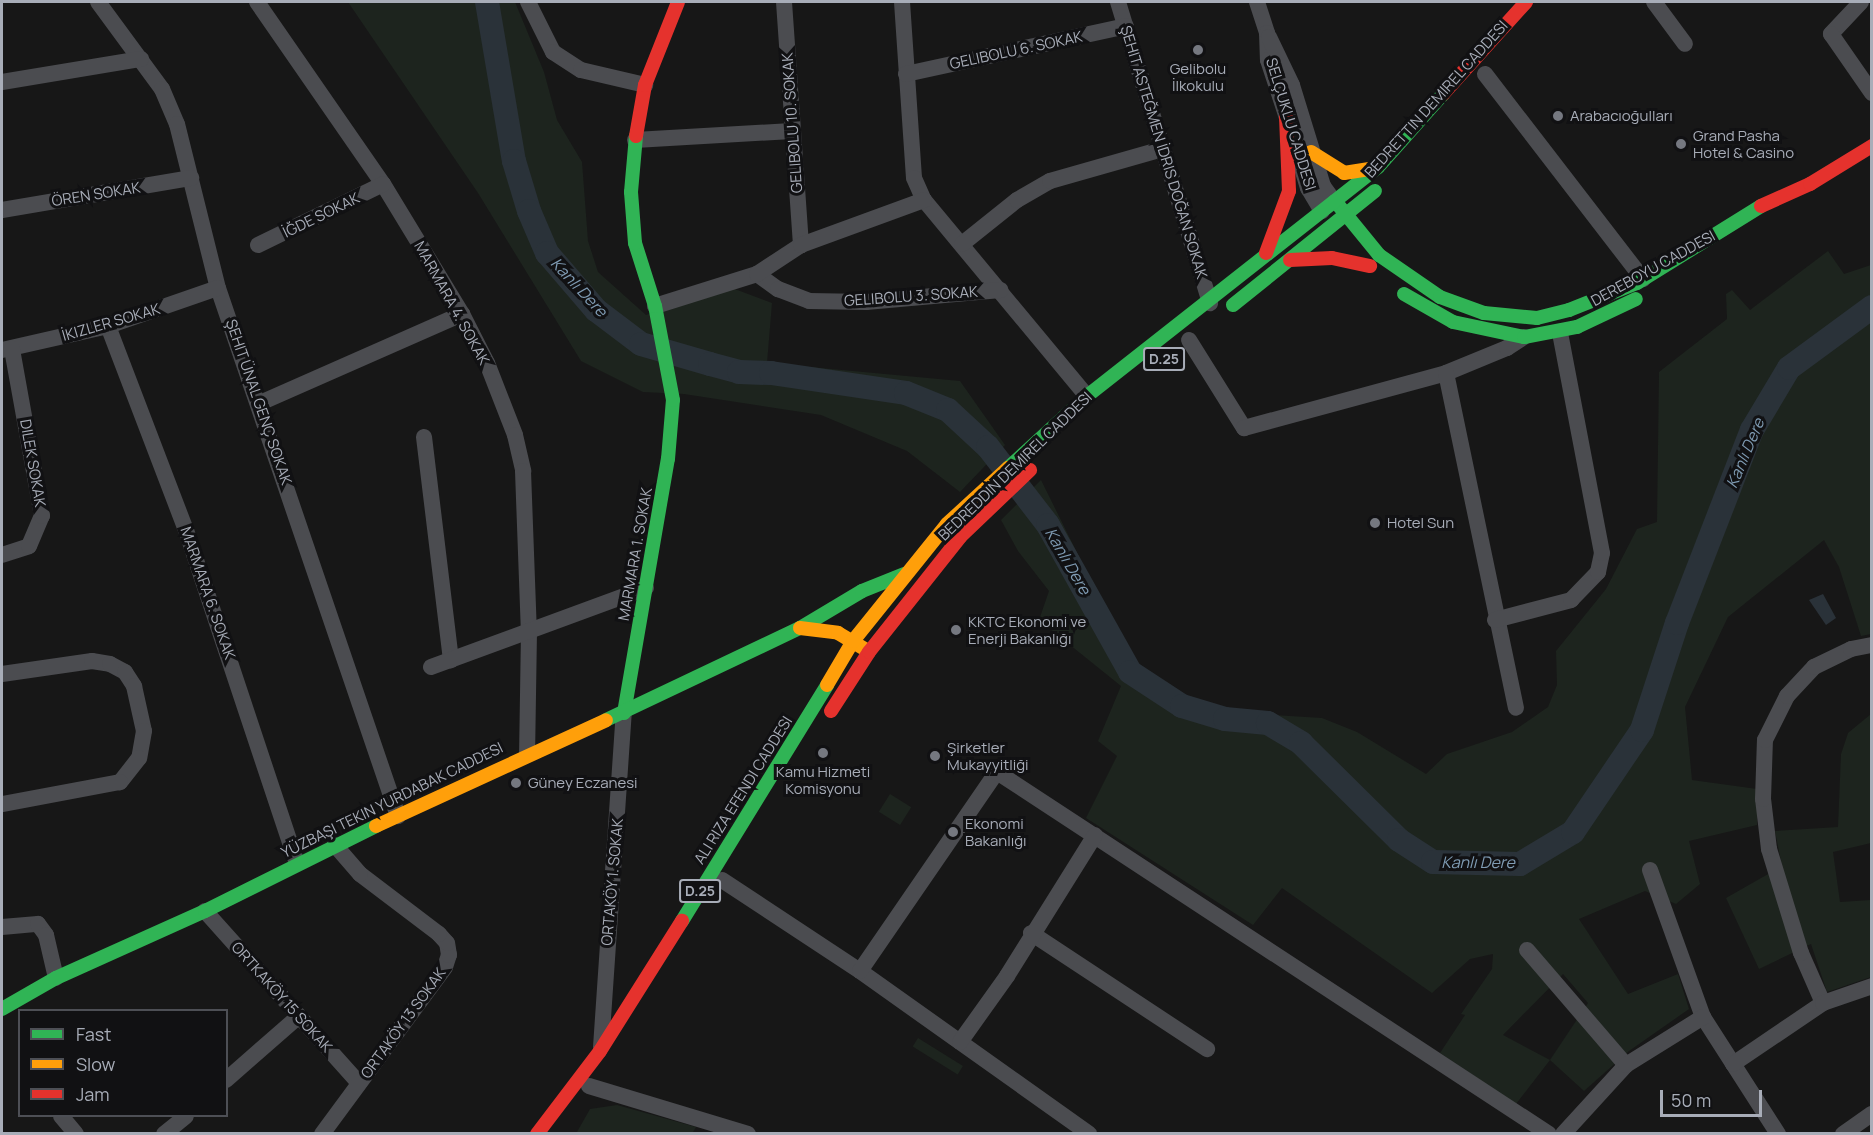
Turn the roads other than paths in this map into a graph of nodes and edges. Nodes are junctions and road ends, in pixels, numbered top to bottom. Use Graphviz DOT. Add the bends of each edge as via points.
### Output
graph roads {
  1 [pos="98,2"];
  2 [pos="257,2"];
  3 [pos="528,2"];
  4 [pos="678,2"];
  5 [pos="784,2"];
  6 [pos="902,2"];
  7 [pos="1118,2"];
  8 [pos="1257,2"];
  9 [pos="1526,2"];
  10 [pos="1654,2"];
  11 [pos="1861,2"];
  12 [pos="1126,26"];
  13 [pos="1267,33"];
  14 [pos="1685,44"];
  15 [pos="141,59"];
  16 [pos="1485,73"];
  17 [pos="906,74"];
  18 [pos="2,82"];
  19 [pos="645,85"];
  20 [pos="1872,93"];
  21 [pos="1286,115"];
  22 [pos="792,131"];
  23 [pos="634,140"];
  24 [pos="1872,146"];
  25 [pos="1162,150"];
  26 [pos="1311,152"];
  27 [pos="1378,167"];
  28 [pos="191,178"];
  29 [pos="383,184"];
  30 [pos="1810,184"];
  31 [pos="924,200"];
  32 [pos="1328,206"];
  33 [pos="2,210"];
  34 [pos="1346,215"];
  35 [pos="1766,221"];
  36 [pos="1341,234"];
  37 [pos="962,244"];
  38 [pos="258,245"];
  39 [pos="801,245"];
  40 [pos="1265,256"];
  41 [pos="1290,260"];
  42 [pos="1374,260"];
  43 [pos="757,274"];
  44 [pos="1643,279"];
  45 [pos="1671,280"];
  46 [pos="218,288"];
  47 [pos="1000,290"];
  48 [pos="655,306"];
  49 [pos="1214,311"];
  50 [pos="462,314"];
  51 [pos="108,326"];
  52 [pos="1560,332"];
  53 [pos="1524,337"];
  54 [pos="1189,340"];
  55 [pos="7,350"];
  56 [pos="1446,373"];
  57 [pos="1087,396"];
  58 [pos="260,403"];
  59 [pos="424,437"];
  60 [pos="1041,460"];
  61 [pos="2,555"];
  62 [pos="904,574"];
  63 [pos="646,588"];
  64 [pos="1495,620"];
  65 [pos="800,628"];
  66 [pos="529,632"];
  67 [pos="853,641"];
  68 [pos="1872,645"];
  69 [pos="869,652"];
  70 [pos="451,660"];
  71 [pos="431,667"];
  72 [pos="2,674"];
  73 [pos="1516,708"];
  74 [pos="624,713"];
  75 [pos="824,722"];
  76 [pos="527,754"];
  77 [pos="791,772"];
  78 [pos="2,804"];
  79 [pos="398,816"];
  80 [pos="1095,835"];
  81 [pos="336,845"];
  82 [pos="297,863"];
  83 [pos="1650,870"];
  84 [pos="722,880"];
  85 [pos="205,911"];
  86 [pos="2,927"];
  87 [pos="1031,933"];
  88 [pos="1527,950"];
  89 [pos="860,971"];
  90 [pos="56,978"];
  91 [pos="1872,986"];
  92 [pos="1823,1004"];
  93 [pos="2,1009"];
  94 [pos="298,1017"];
  95 [pos="1703,1017"];
  96 [pos="960,1042"];
  97 [pos="1207,1049"];
  98 [pos="600,1051"];
  99 [pos="1733,1064"];
  100 [pos="1626,1065"];
  101 [pos="228,1078"];
  102 [pos="359,1083"];
  103 [pos="589,1086"];
  104 [pos="1872,1114"];
  105 [pos="63,1117"];
  106 [pos="185,1117"];
  107 [pos="714,1129"];
  108 [pos="76,1134"];
  109 [pos="164,1134"];
  110 [pos="322,1134"];
  111 [pos="537,1134"];
  112 [pos="555,1134"];
  113 [pos="748,1134"];
  114 [pos="1089,1134"];
  115 [pos="1549,1134"];
  116 [pos="1563,1134"];
  117 [pos="1778,1134"];
  118 [pos="1843,1134"];
  1 -- 15 [label="street, ŞEHIT ÜNAL GENÇ SOKAK"];
  2 -- 29 [label="street, MARMARA 4. SOKAK"];
  3 -- 19 [label="street" via="553,52 580,70"];
  4 -- 19 [label="main road, MARMARA 1. SOKAK"];
  5 -- 22 [label="street, GELIBOLU 10. SOKAK"];
  6 -- 17 [label="street"];
  7 -- 12 [label="street, ŞEHIT ASTEĞMEN İDRIS DOĞAN SOKAK"];
  8 -- 13 [label="street, SELÇUKLU CADDESI"];
  9 -- 27 [label="main road, BEDRETTIN DEMIREL CADDESI / D.25"];
  10 -- 14 [label="street"];
  11 -- 20 [label="street" via="1831,34"];
  12 -- 17 [label="street, GELIBOLU 6. SOKAK"];
  12 -- 25 [label="street, ŞEHIT ASTEĞMEN İDRIS DOĞAN SOKAK"];
  13 -- 21 [label="street, SELÇUKLU CADDESI" via="1268,60"];
  13 -- 26 [label="street, SELÇUKLU CADDESI" via="1292,85"];
  15 -- 18 [label="street"];
  15 -- 28 [label="street, ŞEHIT ÜNAL GENÇ SOKAK" via="162,88 177,124"];
  16 -- 44 [label="street"];
  17 -- 31 [label="street" via="910,152 914,178"];
  19 -- 23 [label="main road, MARMARA 1. SOKAK"];
  21 -- 32 [label="street, SELÇUKLU CADDESI" via="1308,188"];
  21 -- 40 [label="main road" via="1289,191"];
  22 -- 23 [label="street"];
  22 -- 39 [label="street, GELIBOLU 10. SOKAK"];
  23 -- 48 [label="main road, MARMARA 1. SOKAK" via="634,243"];
  24 -- 30 [label="main road, DEREBOYU CADDESI"];
  25 -- 37 [label="street" via="1050,182 1017,200"];
  25 -- 49 [label="street, ŞEHIT ASTEĞMEN İDRIS DOĞAN SOKAK"];
  26 -- 27 [label="main road" via="1344,173"];
  26 -- 32 [label="street, SELÇUKLU CADDESI"];
  27 -- 32 [label="main road, BEDRETTIN DEMIREL CADDESI / D.25"];
  28 -- 33 [label="street, ÖREN SOKAK"];
  28 -- 46 [label="street, ŞEHIT ÜNAL GENÇ SOKAK"];
  29 -- 38 [label="street, İĞDE SOKAK"];
  29 -- 50 [label="street, MARMARA 4. SOKAK"];
  30 -- 35 [label="main road, DEREBOYU CADDESI"];
  30 -- 44 [label="main road, DEREBOYU CADDESI" via="1755,210"];
  31 -- 37 [label="street"];
  31 -- 39 [label="street"];
  32 -- 34 [label="main road, DEREBOYU CADDESI"];
  32 -- 36 [label="main road, DEREBOYU CADDESI"];
  32 -- 40 [label="main road, BEDREDDIN DEMIREL CADDESI / D.25"];
  34 -- 36 [label="main road, BEDREDDIN DEMIREL CADDESI / D.25"];
  34 -- 42 [label="main road, DEREBOYU CADDESI"];
  34 -- 42 [label="main road, BEDRETTIN DEMIREL CADDESI / D.25" via="1388,180 1369,219"];
  36 -- 41 [label="main road, BEDREDDIN DEMIREL CADDESI / D.25"];
  36 -- 42 [label="main road, DEREBOYU CADDESI"];
  37 -- 47 [label="street"];
  39 -- 43 [label="street"];
  40 -- 49 [label="main road, BEDREDDIN DEMIREL CADDESI / D.25"];
  41 -- 42 [label="main road"];
  41 -- 49 [label="main road, BEDREDDIN DEMIREL CADDESI / D.25"];
  42 -- 44 [label="main road, DEREBOYU CADDESI" via="1440,297 1484,314 1537,318 1569,310"];
  42 -- 53 [label="main road, DEREBOYU CADDESI" via="1409,299 1453,322"];
  43 -- 47 [label="street, GELIBOLU 3. SOKAK" via="778,289 810,301 867,302"];
  43 -- 48 [label="street"];
  45 -- 52 [label="main road, DEREBOYU CADDESI" via="1603,316"];
  46 -- 51 [label="street, İKIZLER SOKAK"];
  46 -- 58 [label="street, ŞEHIT ÜNAL GENÇ SOKAK"];
  47 -- 57 [label="street"];
  48 -- 63 [label="main road, MARMARA 1. SOKAK" via="673,400 668,459"];
  49 -- 57 [label="main road, BEDREDDIN DEMIREL CADDESI / D.25"];
  50 -- 58 [label="street"];
  50 -- 66 [label="street, MARMARA 4. SOKAK" via="487,363 515,435 523,471"];
  51 -- 55 [label="street, İKIZLER SOKAK"];
  51 -- 82 [label="street, MARMARA 6. SOKAK" via="186,530"];
  52 -- 53 [label="main road, DEREBOYU CADDESI"];
  52 -- 64 [label="street" via="1602,552 1598,572 1571,600"];
  53 -- 56 [label="street"];
  54 -- 56 [label="street" via="1244,428"];
  55 -- 61 [label="street, DILEK SOKAK" via="42,516 28,546"];
  56 -- 64 [label="street"];
  57 -- 62 [label="main road, BEDREDDIN DEMIREL CADDESI / D.25" via="947,524"];
  58 -- 79 [label="street, ŞEHIT ÜNAL GENÇ SOKAK"];
  59 -- 70 [label="street"];
  60 -- 69 [label="main road, BEDREDDIN DEMIREL CADDESI" via="960,537"];
  62 -- 65 [label="main road" via="834,605"];
  62 -- 67 [label="main road, BEDREDDIN DEMIREL CADDESI / D.25"];
  63 -- 66 [label="street"];
  63 -- 74 [label="main road, MARMARA 1. SOKAK"];
  64 -- 73 [label="street"];
  65 -- 67 [label="main road" via="830,630"];
  65 -- 74 [label="main road"];
  66 -- 70 [label="street"];
  66 -- 76 [label="street, MARMARA 4. SOKAK"];
  67 -- 69 [label="main road"];
  67 -- 98 [label="main road, D.25" via="778,769"];
  68 -- 92 [label="street" via="1851,649 1814,667 1787,696 1765,740 1762,799 1768,849 1800,952"];
  69 -- 75 [label="main road, BEDREDDIN DEMIREL CADDESI"];
  70 -- 71 [label="street"];
  72 -- 78 [label="street" via="101,661 125,672 140,708 143,746 126,778 106,787"];
  74 -- 76 [label="main road"];
  74 -- 98 [label="street, ORTAKÖY 1. SOKAK"];
  76 -- 79 [label="main road"];
  77 -- 84 [label="main road, D.25"];
  79 -- 81 [label="main road"];
  80 -- 87 [label="street"];
  80 -- 89 [label="street" via="997,772"];
  80 -- 115 [label="street"];
  81 -- 82 [label="main road"];
  81 -- 102 [label="street, ORTAKÖY 13 SOKAK" via="353,868 439,934 449,948 445,967"];
  82 -- 85 [label="main road"];
  83 -- 95 [label="street"];
  84 -- 89 [label="street"];
  84 -- 103 [label="main road, D.25"];
  85 -- 90 [label="main road"];
  85 -- 94 [label="street, ORTKAKÖY 15 SOKAK"];
  86 -- 90 [label="street" via="38,924 46,935"];
  87 -- 96 [label="street" via="1007,976"];
  87 -- 97 [label="street"];
  88 -- 100 [label="street"];
  89 -- 96 [label="street"];
  90 -- 93 [label="main road"];
  91 -- 92 [label="street"];
  92 -- 99 [label="street"];
  94 -- 101 [label="street"];
  94 -- 102 [label="street, ORTKAKÖY 15 SOKAK"];
  95 -- 99 [label="street"];
  95 -- 100 [label="street"];
  96 -- 114 [label="street"];
  98 -- 111 [label="main road, D.25"];
  99 -- 117 [label="street"];
  100 -- 116 [label="street"];
  102 -- 110 [label="street, ORTAKÖY 13 SOKAK"];
  103 -- 107 [label="street"];
  103 -- 112 [label="main road, D.25"];
  104 -- 118 [label="street"];
  105 -- 108 [label="street"];
  106 -- 109 [label="street"];
  107 -- 113 [label="street"];
}
